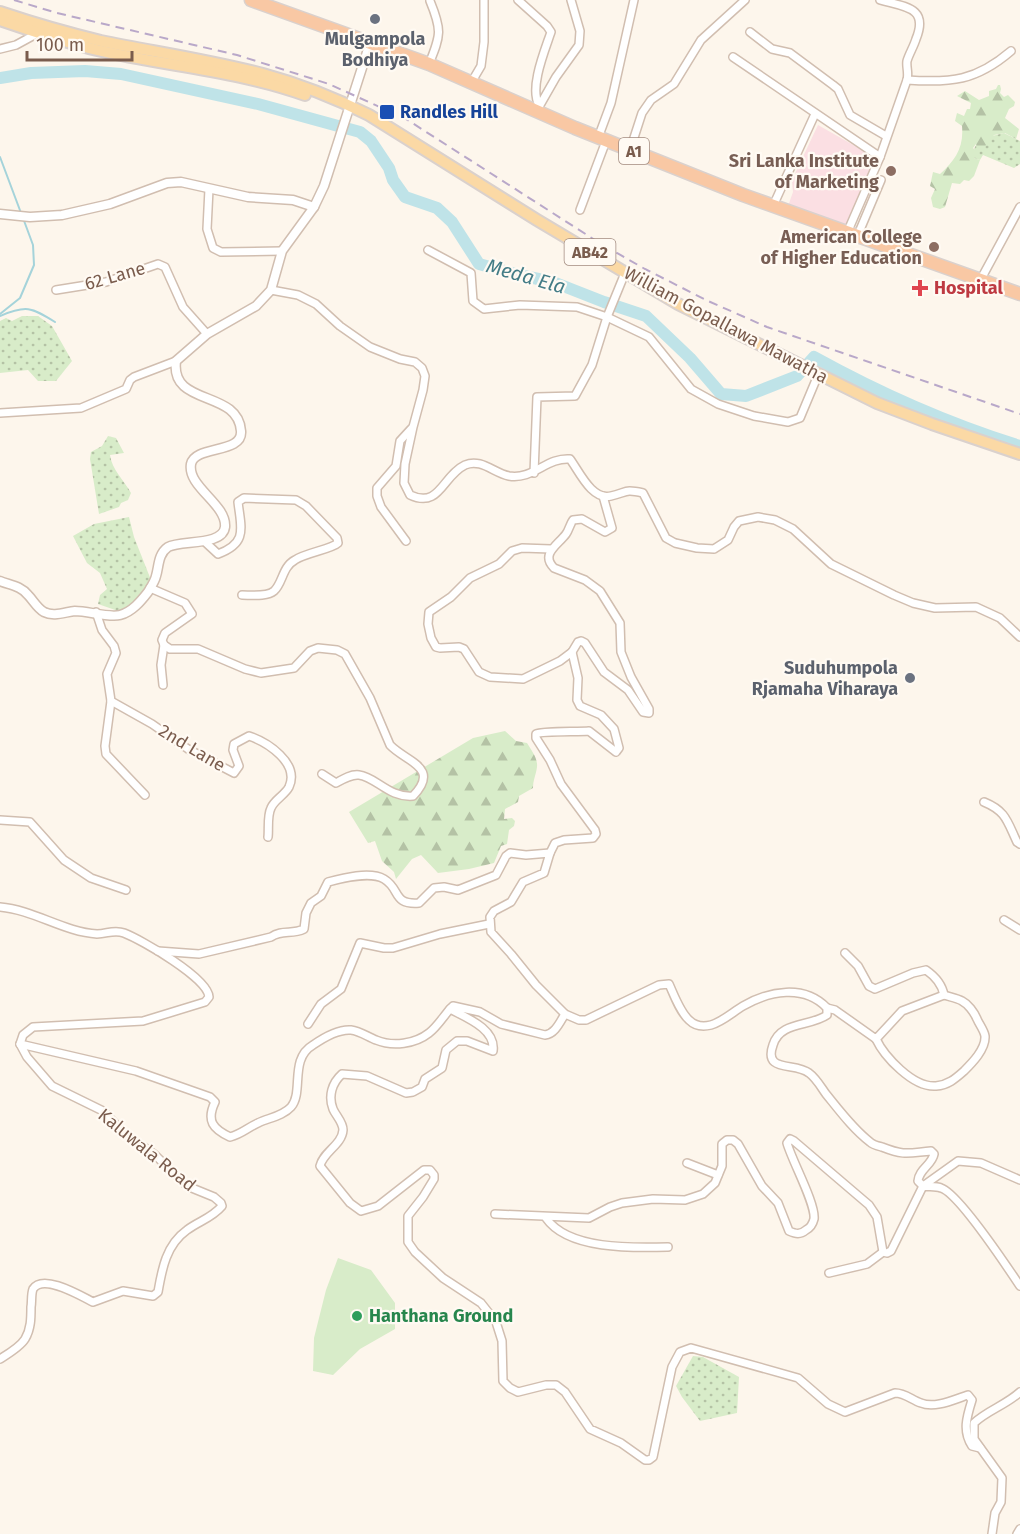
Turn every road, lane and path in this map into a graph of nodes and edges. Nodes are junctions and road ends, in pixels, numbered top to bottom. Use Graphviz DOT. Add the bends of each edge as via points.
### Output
graph roads {
  1 [pos="250,0"];
  2 [pos="484,0"];
  3 [pos="518,0"];
  4 [pos="571,0"];
  5 [pos="634,0"];
  6 [pos="745,0"];
  7 [pos="880,0"];
  8 [pos="430,1"];
  9 [pos="0,12"];
  10 [pos="0,20"];
  11 [pos="750,32"];
  12 [pos="38,33"];
  13 [pos="370,43"];
  14 [pos="0,49"];
  15 [pos="1011,51"];
  16 [pos="733,57"];
  17 [pos="429,64"];
  18 [pos="907,80"];
  19 [pos="471,83"];
  20 [pos="349,108"];
  21 [pos="538,108"];
  22 [pos="815,114"];
  23 [pos="886,136"];
  24 [pos="602,139"];
  25 [pos="630,150"];
  26 [pos="880,157"];
  27 [pos="881,180"];
  28 [pos="209,189"];
  29 [pos="773,206"];
  30 [pos="314,207"];
  31 [pos="1020,207"];
  32 [pos="580,210"];
  33 [pos="5,214"];
  34 [pos="852,235"];
  35 [pos="428,250"];
  36 [pos="282,251"];
  37 [pos="625,273"];
  38 [pos="981,279"];
  39 [pos="56,290"];
  40 [pos="271,290"];
  41 [pos="1020,294"];
  42 [pos="609,313"];
  43 [pos="207,334"];
  44 [pos="176,361"];
  45 [pos="816,373"];
  46 [pos="0,413"];
  47 [pos="413,427"];
  48 [pos="1020,454"];
  49 [pos="534,473"];
  50 [pos="603,496"];
  51 [pos="204,541"];
  52 [pos="406,541"];
  53 [pos="550,549"];
  54 [pos="0,581"];
  55 [pos="150,588"];
  56 [pos="242,595"];
  57 [pos="96,612"];
  58 [pos="1020,637"];
  59 [pos="164,645"];
  60 [pos="572,652"];
  61 [pos="163,685"];
  62 [pos="111,701"];
  63 [pos="322,774"];
  64 [pos="145,795"];
  65 [pos="984,802"];
  66 [pos="0,820"];
  67 [pos="268,837"];
  68 [pos="1020,844"];
  69 [pos="550,853"];
  70 [pos="126,890"];
  71 [pos="0,907"];
  72 [pos="1004,920"];
  73 [pos="489,924"];
  74 [pos="1020,930"];
  75 [pos="158,951"];
  76 [pos="845,953"];
  77 [pos="944,995"];
  78 [pos="827,1008"];
  79 [pos="450,1009"];
  80 [pos="565,1014"];
  81 [pos="308,1024"];
  82 [pos="876,1039"];
  83 [pos="21,1044"];
  84 [pos="687,1163"];
  85 [pos="718,1175"];
  86 [pos="1020,1180"];
  87 [pos="922,1186"];
  88 [pos="495,1214"];
  89 [pos="546,1218"];
  90 [pos="668,1247"];
  91 [pos="883,1252"];
  92 [pos="829,1273"];
  93 [pos="1020,1286"];
  94 [pos="0,1359"];
  95 [pos="1020,1392"];
  96 [pos="980,1448"];
  97 [pos="1020,1529"];
  98 [pos="992,1534"];
  99 [pos="1017,1534"];
  1 -- 13 [label="highway, A1"];
  2 -- 19 [label="street" via="481,66"];
  3 -- 21 [label="street" via="551,32 539,67"];
  4 -- 21 [label="street" via="580,31 579,45"];
  5 -- 24 [label="street"];
  6 -- 25 [label="street" via="701,40 674,84 651,100 642,113"];
  7 -- 18 [label="street" via="912,9 922,24 907,62"];
  8 -- 17 [label="street" via="440,24 439,41"];
  9 -- 20 [label="main road, William Gopallawa Mawatha / AB42" via="76,35 264,74 310,89"];
  10 -- 12 [label="main road, William Gopallawa Mawatha / AB42"];
  11 -- 23 [label="street" via="772,50 790,53 833,85 850,115"];
  12 -- 14 [label="street"];
  12 -- 20 [label="main road, William Gopallawa Mawatha / AB42" via="98,50 251,80"];
  13 -- 17 [label="highway, A1"];
  13 -- 20 [label="street"];
  15 -- 18 [label="street" via="973,76 936,82"];
  16 -- 22 [label="street"];
  17 -- 19 [label="highway, A1"];
  18 -- 23 [label="street"];
  19 -- 21 [label="highway, A1"];
  20 -- 30 [label="street"];
  20 -- 37 [label="main road, William Gopallawa Mawatha / AB42" via="387,126"];
  21 -- 24 [label="highway, A1"];
  22 -- 26 [label="street"];
  22 -- 29 [label="street"];
  23 -- 26 [label="street"];
  24 -- 25 [label="highway, A1"];
  24 -- 32 [label="street"];
  25 -- 29 [label="highway, A1"];
  26 -- 34 [label="street"];
  27 -- 34 [label="street"];
  28 -- 30 [label="street" via="293,200"];
  28 -- 33 [label="street" via="167,183 110,204 62,215"];
  28 -- 36 [label="street" via="207,229 213,248 221,252"];
  29 -- 34 [label="highway, A1"];
  30 -- 36 [label="street"];
  31 -- 38 [label="street"];
  34 -- 38 [label="highway, A1"];
  35 -- 42 [label="street" via="471,273 473,301 484,309 520,305 576,307"];
  36 -- 40 [label="street"];
  37 -- 42 [label="street"];
  37 -- 45 [label="main road, William Gopallawa Mawatha / AB42"];
  38 -- 41 [label="highway, A1"];
  39 -- 43 [label="street, 62 Lane" via="106,282 158,264 165,267 183,307"];
  40 -- 43 [label="street" via="256,306"];
  40 -- 47 [label="street" via="298,295 316,304 340,327 370,347 422,368 423,390"];
  42 -- 45 [label="street" via="649,337 691,389 718,404 754,416 788,422 800,418"];
  42 -- 49 [label="street" via="592,365 575,396 537,397"];
  43 -- 44 [label="street"];
  44 -- 46 [label="street" via="134,377 126,389 81,408"];
  44 -- 51 [label="street" via="180,382 190,392 226,406 241,431 234,444 203,453 191,464 196,482 225,527 214,539"];
  45 -- 48 [label="main road, William Gopallawa Mawatha / AB42" via="904,414"];
  47 -- 49 [label="street" via="404,483 410,495 420,500 434,496 457,470 468,464 481,464 510,476"];
  47 -- 52 [label="street" via="400,441 396,466 378,488 377,496"];
  49 -- 50 [label="street" via="560,458 570,459 595,493"];
  50 -- 53 [label="street" via="612,528 605,532 582,519 573,520 566,534"];
  50 -- 58 [label="street" via="627,489 643,493 666,538 698,549 714,549 728,540 740,521 758,517 776,520 793,529 831,564 913,603 935,608 976,607 1000,618"];
  51 -- 55 [label="street" via="168,548 162,554"];
  51 -- 56 [label="street" via="218,554 238,540 238,502 244,498 296,500 337,538 334,547 318,549 290,563 275,590"];
  53 -- 60 [label="street" via="550,564 600,591 620,623 621,652 649,713 642,712 628,690 604,672 585,643 578,642"];
  53 -- 60 [label="street" via="513,551 500,564 470,578 429,612 428,624 436,647 459,647 479,672 490,677 523,680"];
  54 -- 57 [label="street" via="20,588 47,613"];
  55 -- 57 [label="street" via="129,611 113,616"];
  55 -- 59 [label="street" via="185,603 192,614 165,633"];
  57 -- 62 [label="street" via="116,653 107,674"];
  59 -- 61 [label="street"];
  59 -- 63 [label="street" via="170,649 198,649 261,673 294,668 318,648 345,654 390,745 418,764 423,786 413,796 407,796 361,775 336,783"];
  60 -- 69 [label="street" via="578,678 577,700 614,729 619,748 616,752 589,731 536,734 561,784 596,830 593,838 555,843"];
  62 -- 64 [label="street" via="106,754"];
  62 -- 67 [label="street, 2nd Lane" via="234,773 239,766 234,744 249,736 270,746 288,765 290,786 271,808"];
  65 -- 68 [label="street" via="1002,812"];
  66 -- 70 [label="street" via="30,822 64,860 91,878"];
  69 -- 73 [label="street" via="544,873 523,882 511,902 494,911"];
  69 -- 75 [label="street" via="510,853 496,875 458,890 434,888 419,903 400,900 386,880 374,875 335,880 328,882 321,896 311,903 304,929 296,933 276,933 199,954"];
  71 -- 75 [label="street" via="96,934 114,930"];
  72 -- 74 [label="street"];
  73 -- 80 [label="street" via="491,932"];
  73 -- 81 [label="street" via="393,948 360,943 342,989 321,1004"];
  75 -- 83 [label="street" via="202,982 209,993 207,1000 143,1021 33,1027 23,1035"];
  76 -- 77 [label="street" via="875,989 926,970 943,987"];
  77 -- 82 [label="street" via="902,1011"];
  77 -- 82 [label="street" via="963,1001 974,1012 985,1035 979,1054 952,1082 935,1086 918,1081 883,1053"];
  78 -- 80 [label="street" via="820,1000 797,991 772,993 712,1025 700,1026 685,1016 669,984 659,985 586,1020"];
  78 -- 82 [label="street"];
  78 -- 87 [label="street" via="827,1016 820,1020 786,1028 773,1043 773,1061 803,1068 871,1143 901,1155 932,1151 933,1160 919,1175"];
  79 -- 80 [label="street" via="465,1007 501,1023 545,1035 555,1030"];
  79 -- 83 [label="street" via="429,1034 411,1042 391,1044 351,1030 338,1031 312,1045 304,1051 291,1108 230,1137 218,1131 212,1122 214,1102 210,1097 136,1071"];
  79 -- 96 [label="street" via="489,1034 493,1051 457,1041 446,1050 442,1068 413,1092 406,1093 367,1076 342,1074 334,1083 332,1100 343,1130 320,1166 361,1211 378,1206 424,1170 430,1170 434,1179 408,1216 408,1242 443,1278 481,1303 496,1322 502,1341 503,1380 510,1388 519,1392 556,1385 590,1429 649,1460 653,1457 672,1367 680,1352 691,1348 798,1378 828,1404 845,1412 895,1393 931,1405 968,1395 972,1400 966,1420 967,1438 972,1446"];
  83 -- 94 [label="street, Kaluwala Road" via="52,1086 103,1112 187,1186 214,1197 222,1206 216,1214 185,1231 173,1245 164,1260 158,1292 153,1296 123,1291 93,1302 57,1285 38,1284 32,1294 31,1324 25,1340"];
  84 -- 85 [label="street"];
  85 -- 89 [label="street" via="703,1194 685,1200 622,1203 589,1218"];
  85 -- 91 [label="street" via="722,1144 733,1140 762,1186 778,1203 789,1231 803,1232 814,1219 812,1203 792,1160 787,1143 790,1139 869,1205 877,1216"];
  86 -- 87 [label="street" via="981,1163 958,1161"];
  87 -- 91 [label="street" via="891,1251"];
  87 -- 93 [label="street" via="942,1188 951,1194"];
  88 -- 89 [label="street"];
  89 -- 90 [label="street" via="558,1230 597,1244"];
  91 -- 92 [label="street" via="867,1263"];
  95 -- 96 [label="street" via="974,1423 974,1439"];
  96 -- 98 [label="street" via="1002,1478 1001,1502"];
  97 -- 99 [label="street"];
}
